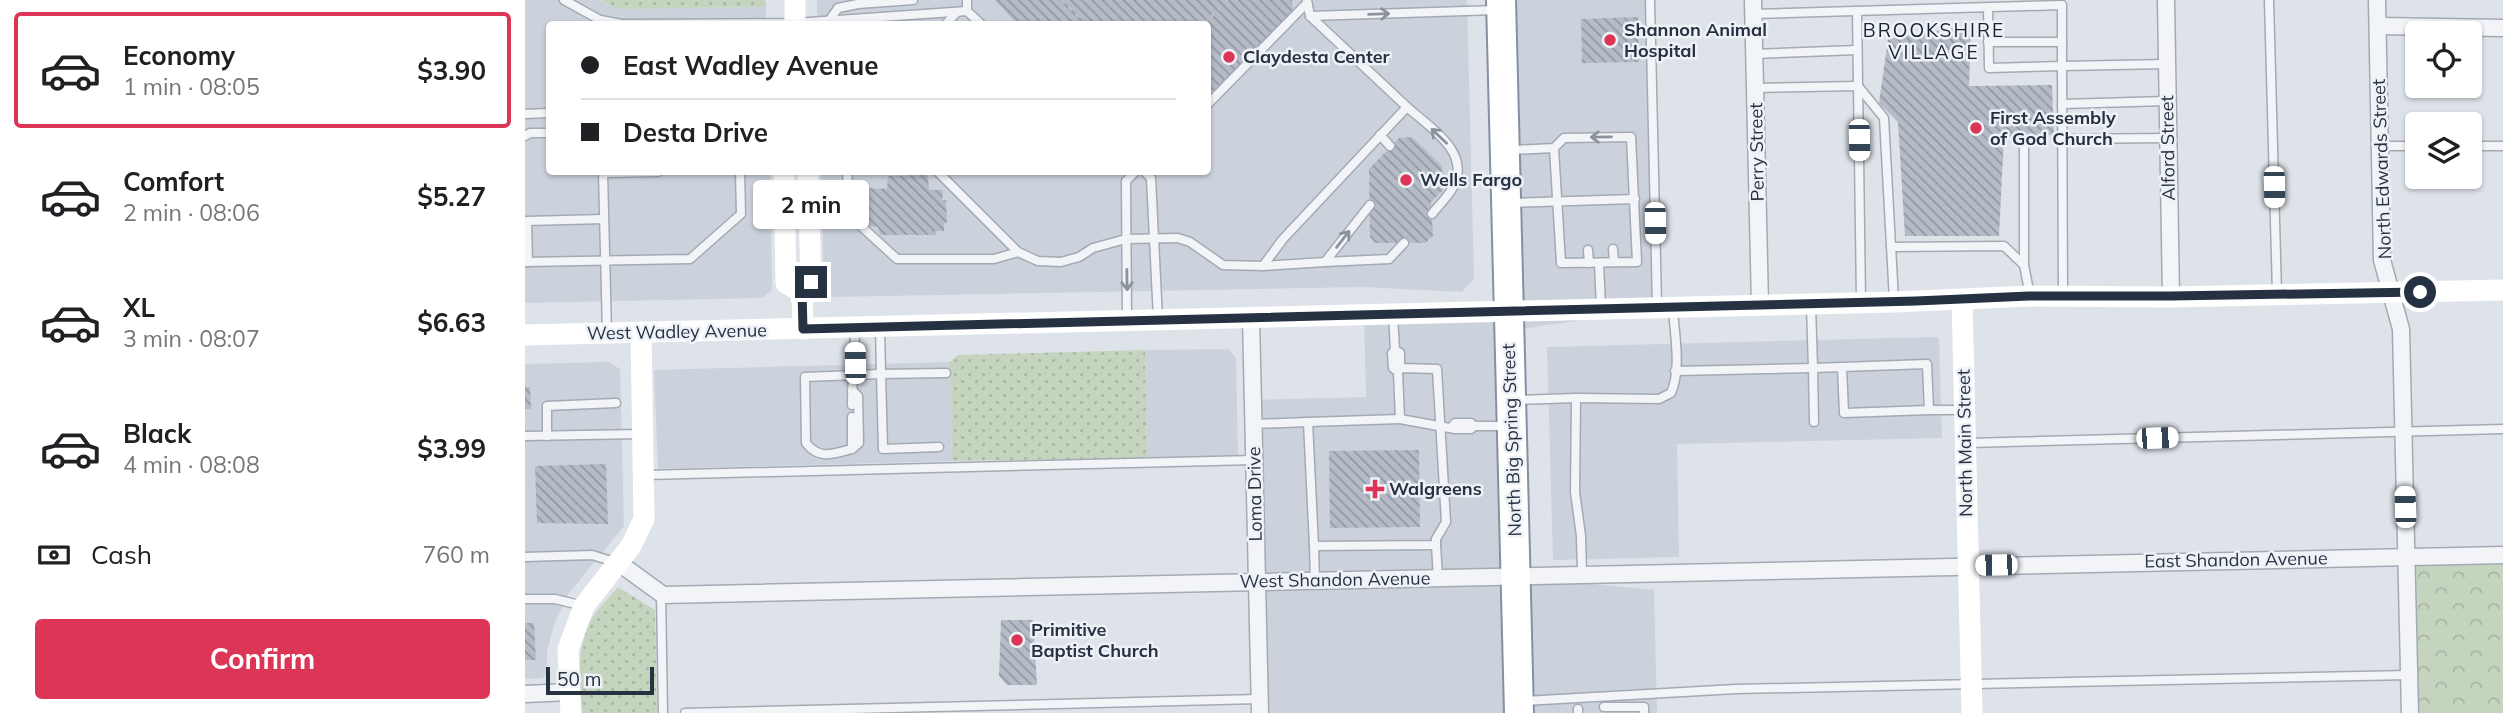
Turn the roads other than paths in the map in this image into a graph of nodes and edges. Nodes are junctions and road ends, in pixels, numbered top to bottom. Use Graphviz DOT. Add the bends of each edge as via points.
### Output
graph roads {
  1 [pos="564,0"];
  2 [pos="795,0"];
  3 [pos="913,0"];
  4 [pos="967,0"];
  5 [pos="1650,0"];
  6 [pos="2166,0"];
  7 [pos="2269,0"];
  8 [pos="2377,0"];
  9 [pos="1307,2"];
  10 [pos="838,4"];
  11 [pos="1502,5"];
  12 [pos="1753,7"];
  13 [pos="1988,8"];
  14 [pos="967,11"];
  15 [pos="1857,11"];
  16 [pos="956,13"];
  17 [pos="1310,16"];
  18 [pos="598,21"];
  19 [pos="795,21"];
  20 [pos="828,21"];
  21 [pos="949,21"];
  22 [pos="978,21"];
  23 [pos="2378,26"];
  24 [pos="2503,29"];
  25 [pos="1989,42"];
  26 [pos="2062,42"];
  27 [pos="1857,50"];
  28 [pos="1754,54"];
  29 [pos="2167,64"];
  30 [pos="2062,65"];
  31 [pos="1858,86"];
  32 [pos="1755,88"];
  33 [pos="1211,101"];
  34 [pos="2168,101"];
  35 [pos="2062,104"];
  36 [pos="1407,107"];
  37 [pos="546,113"];
  38 [pos="525,114"];
  39 [pos="546,133"];
  40 [pos="1380,135"];
  41 [pos="525,136"];
  42 [pos="2168,138"];
  43 [pos="2062,139"];
  44 [pos="2024,142"];
  45 [pos="1390,146"];
  46 [pos="2380,146"];
  47 [pos="2405,146"];
  48 [pos="2482,146"];
  49 [pos="2503,146"];
  50 [pos="1554,148"];
  51 [pos="1504,150"];
  52 [pos="603,175"];
  53 [pos="740,175"];
  54 [pos="784,175"];
  55 [pos="809,175"];
  56 [pos="847,175"];
  57 [pos="941,175"];
  58 [pos="1132,175"];
  59 [pos="1148,175"];
  60 [pos="1635,199"];
  61 [pos="1611,200"];
  62 [pos="1586,201"];
  63 [pos="1557,202"];
  64 [pos="1506,204"];
  65 [pos="1370,205"];
  66 [pos="1611,210"];
  67 [pos="1587,211"];
  68 [pos="1432,214"];
  69 [pos="604,219"];
  70 [pos="526,220"];
  71 [pos="1126,239"];
  72 [pos="1155,239"];
  73 [pos="1404,243"];
  74 [pos="1891,247"];
  75 [pos="1613,249"];
  76 [pos="1588,250"];
  77 [pos="1018,252"];
  78 [pos="605,260"];
  79 [pos="527,262"];
  80 [pos="1325,262"];
  81 [pos="1614,262"];
  82 [pos="1594,263"];
  83 [pos="1263,265"];
  84 [pos="2024,265"];
  85 [pos="2503,290"];
  86 [pos="802,292"];
  87 [pos="2393,293"];
  88 [pos="2277,295"];
  89 [pos="2029,296"];
  90 [pos="2063,296"];
  91 [pos="2171,296"];
  92 [pos="1962,300"];
  93 [pos="1861,302"];
  94 [pos="1894,302"];
  95 [pos="1811,303"];
  96 [pos="1760,305"];
  97 [pos="1665,307"];
  98 [pos="1601,308"];
  99 [pos="1508,310"];
  100 [pos="1393,313"];
  101 [pos="1251,317"];
  102 [pos="1158,319"];
  103 [pos="1127,320"];
  104 [pos="855,327"];
  105 [pos="880,327"];
  106 [pos="803,329"];
  107 [pos="641,332"];
  108 [pos="607,333"];
  109 [pos="525,335"];
  110 [pos="1842,367"];
  111 [pos="1813,368"];
  112 [pos="1399,370"];
  113 [pos="1675,371"];
  114 [pos="946,373"];
  115 [pos="881,374"];
  116 [pos="853,376"];
  117 [pos="852,390"];
  118 [pos="1576,398"];
  119 [pos="616,403"];
  120 [pos="852,405"];
  121 [pos="1964,410"];
  122 [pos="1929,411"];
  123 [pos="1511,413"];
  124 [pos="852,417"];
  125 [pos="1400,419"];
  126 [pos="1308,422"];
  127 [pos="1814,422"];
  128 [pos="1254,424"];
  129 [pos="1441,427"];
  130 [pos="2503,429"];
  131 [pos="2403,431"];
  132 [pos="643,434"];
  133 [pos="525,436"];
  134 [pos="547,436"];
  135 [pos="1965,443"];
  136 [pos="939,447"];
  137 [pos="852,449"];
  138 [pos="1254,460"];
  139 [pos="643,475"];
  140 [pos="1436,545"];
  141 [pos="1314,546"];
  142 [pos="2503,555"];
  143 [pos="525,557"];
  144 [pos="2407,557"];
  145 [pos="619,563"];
  146 [pos="1968,565"];
  147 [pos="1582,574"];
  148 [pos="1516,576"];
  149 [pos="1438,578"];
  150 [pos="1315,581"];
  151 [pos="1258,582"];
  152 [pos="661,594"];
  153 [pos="525,599"];
  154 [pos="584,606"];
  155 [pos="2409,675"];
  156 [pos="1971,685"];
  157 [pos="525,694"];
  158 [pos="570,703"];
  159 [pos="1260,706"];
  160 [pos="1519,707"];
  161 [pos="1604,707"];
  162 [pos="663,713"];
  163 [pos="685,713"];
  164 [pos="1644,713"];
  165 [pos="1972,713"];
  166 [pos="2410,713"];
  1 -- 18 [label="lane"];
  2 -- 19 [label="main road"];
  3 -- 10 [label="lane"];
  4 -- 14 [label="lane"];
  5 -- 97 [label="lane"];
  6 -- 29 [label="street, Alford Street"];
  7 -- 88 [label="lane"];
  8 -- 23 [label="street, North Edwards Street"];
  9 -- 17 [label="lane"];
  9 -- 33 [label="lane"];
  10 -- 20 [label="lane"];
  17 -- 11 [label="lane, one-way"];
  11 -- 51 [label="highway, North Big Spring Street"];
  12 -- 15 [label="lane"];
  12 -- 28 [label="street, Perry Street"];
  13 -- 15 [label="lane"];
  13 -- 25 [label="lane"];
  13 -- 26 [label="lane" via="2062,5"];
  14 -- 16 [label="lane"];
  14 -- 22 [label="lane"];
  15 -- 27 [label="lane"];
  16 -- 20 [label="lane"];
  16 -- 21 [label="lane"];
  17 -- 36 [label="lane"];
  23 -- 24 [label="street"];
  23 -- 46 [label="street, North Edwards Street"];
  25 -- 26 [label="lane"];
  25 -- 30 [label="lane" via="1989,68"];
  26 -- 30 [label="lane"];
  27 -- 28 [label="lane"];
  27 -- 31 [label="lane"];
  28 -- 32 [label="street, Perry Street"];
  29 -- 30 [label="lane"];
  29 -- 34 [label="street, Alford Street"];
  30 -- 35 [label="lane"];
  31 -- 32 [label="lane"];
  31 -- 74 [label="lane" via="1884,118"];
  31 -- 93 [label="lane"];
  32 -- 96 [label="street, Perry Street"];
  34 -- 35 [label="lane"];
  34 -- 42 [label="street, Alford Street"];
  35 -- 43 [label="lane"];
  36 -- 40 [label="lane"];
  68 -- 36 [label="lane, one-way" via="1453,187 1457,160 1453,149"];
  37 -- 38 [label="lane"];
  39 -- 41 [label="lane"];
  40 -- 45 [label="lane"];
  40 -- 83 [label="lane"];
  42 -- 43 [label="lane"];
  42 -- 91 [label="street, Alford Street"];
  43 -- 90 [label="lane"];
  44 -- 84 [label="lane"];
  46 -- 47 [label="lane"];
  46 -- 87 [label="street, North Edwards Street" via="2382,260"];
  48 -- 49 [label="lane"];
  50 -- 51 [label="lane"];
  60 -- 50 [label="lane, one-way" via="1631,137 1564,138"];
  50 -- 63 [label="lane"];
  51 -- 64 [label="highway, North Big Spring Street"];
  52 -- 69 [label="lane"];
  53 -- 78 [label="lane" via="741,214 690,259"];
  54 -- 86 [label="main road" via="786,283"];
  55 -- 86 [label="main road" via="811,282"];
  56 -- 77 [label="lane" via="850,216 897,259 994,259"];
  57 -- 77 [label="lane"];
  58 -- 71 [label="lane" via="1126,181"];
  59 -- 72 [label="lane"];
  60 -- 61 [label="lane"];
  60 -- 81 [label="lane" via="1637,262"];
  61 -- 62 [label="lane"];
  61 -- 66 [label="lane"];
  62 -- 63 [label="lane"];
  62 -- 67 [label="lane"];
  63 -- 64 [label="lane"];
  63 -- 82 [label="lane" via="1561,263"];
  64 -- 99 [label="highway, North Big Spring Street"];
  80 -- 65 [label="lane, one-way"];
  69 -- 70 [label="lane"];
  69 -- 78 [label="lane"];
  70 -- 79 [label="lane"];
  71 -- 72 [label="lane"];
  71 -- 77 [label="lane" via="1061,262 1038,261"];
  71 -- 103 [label="lane, one-way"];
  72 -- 83 [label="lane" via="1190,242 1223,265"];
  72 -- 102 [label="lane"];
  73 -- 80 [label="lane" via="1389,259"];
  74 -- 84 [label="lane" via="2004,246"];
  74 -- 94 [label="lane"];
  75 -- 81 [label="lane"];
  76 -- 82 [label="lane"];
  78 -- 79 [label="lane"];
  78 -- 108 [label="lane"];
  80 -- 83 [label="lane"];
  81 -- 82 [label="lane"];
  82 -- 98 [label="lane"];
  84 -- 89 [label="lane"];
  85 -- 87 [label="main road, West Wadley Avenue"];
  86 -- 106 [label="main road"];
  87 -- 88 [label="main road, West Wadley Avenue"];
  87 -- 131 [label="street, North Edwards Street" via="2401,329"];
  88 -- 91 [label="main road, West Wadley Avenue"];
  89 -- 90 [label="main road, West Wadley Avenue"];
  89 -- 92 [label="main road, West Wadley Avenue"];
  90 -- 91 [label="main road, West Wadley Avenue"];
  92 -- 94 [label="main road, West Wadley Avenue"];
  92 -- 121 [label="main road, North Main Street"];
  93 -- 94 [label="main road, West Wadley Avenue"];
  93 -- 95 [label="main road, West Wadley Avenue"];
  95 -- 96 [label="main road, West Wadley Avenue"];
  95 -- 111 [label="lane"];
  96 -- 97 [label="main road, West Wadley Avenue"];
  97 -- 98 [label="main road, West Wadley Avenue"];
  97 -- 113 [label="lane"];
  98 -- 99 [label="main road, West Wadley Avenue"];
  99 -- 100 [label="main road, West Wadley Avenue"];
  99 -- 123 [label="highway, North Big Spring Street"];
  100 -- 101 [label="main road, West Wadley Avenue"];
  100 -- 112 [label="lane" via="1393,368"];
  101 -- 102 [label="main road, West Wadley Avenue"];
  101 -- 128 [label="street, Loma Drive"];
  102 -- 103 [label="main road, West Wadley Avenue"];
  103 -- 105 [label="main road, West Wadley Avenue"];
  104 -- 105 [label="main road, West Wadley Avenue"];
  104 -- 106 [label="main road, West Wadley Avenue"];
  104 -- 116 [label="lane"];
  105 -- 115 [label="lane"];
  106 -- 107 [label="main road, West Wadley Avenue"];
  107 -- 108 [label="main road, West Wadley Avenue"];
  107 -- 132 [label="main road"];
  108 -- 109 [label="main road, West Wadley Avenue"];
  110 -- 111 [label="lane"];
  110 -- 122 [label="lane" via="1844,413"];
  110 -- 122 [label="lane" via="1927,364"];
  111 -- 113 [label="lane"];
  111 -- 127 [label="lane"];
  112 -- 125 [label="lane"];
  112 -- 129 [label="lane" via="1437,369"];
  113 -- 118 [label="lane" via="1671,393 1658,399"];
  114 -- 115 [label="lane"];
  115 -- 116 [label="lane"];
  115 -- 136 [label="lane" via="883,449"];
  116 -- 117 [label="lane"];
  116 -- 137 [label="lane" via="805,377 806,443 812,451 827,456"];
  117 -- 120 [label="lane"];
  117 -- 137 [label="lane" via="858,396 859,443"];
  118 -- 123 [label="lane"];
  118 -- 147 [label="lane"];
  119 -- 134 [label="lane" via="547,406"];
  121 -- 122 [label="lane"];
  121 -- 135 [label="main road, North Main Street"];
  123 -- 129 [label="lane" via="1471,429"];
  123 -- 148 [label="highway, North Big Spring Street"];
  124 -- 137 [label="lane"];
  125 -- 126 [label="lane"];
  125 -- 129 [label="lane"];
  126 -- 128 [label="lane"];
  126 -- 141 [label="lane"];
  128 -- 138 [label="street, Loma Drive"];
  129 -- 140 [label="lane" via="1445,522"];
  130 -- 131 [label="lane"];
  131 -- 135 [label="lane"];
  131 -- 144 [label="street, North Edwards Street"];
  132 -- 134 [label="lane"];
  132 -- 139 [label="main road"];
  133 -- 134 [label="lane"];
  135 -- 146 [label="main road, North Main Street"];
  138 -- 139 [label="lane"];
  138 -- 151 [label="street, Loma Drive"];
  139 -- 145 [label="main road" via="644,519"];
  140 -- 141 [label="lane"];
  140 -- 149 [label="lane"];
  141 -- 150 [label="lane"];
  142 -- 144 [label="street, East Shandon Avenue"];
  143 -- 145 [label="lane" via="592,555"];
  144 -- 146 [label="street, East Shandon Avenue"];
  144 -- 155 [label="street, North Edwards Street"];
  145 -- 152 [label="street"];
  145 -- 154 [label="main road"];
  146 -- 147 [label="street, West Shandon Avenue"];
  146 -- 156 [label="main road, North Main Street"];
  147 -- 148 [label="street, West Shandon Avenue"];
  148 -- 149 [label="street, West Shandon Avenue"];
  148 -- 160 [label="highway, North Big Spring Street"];
  149 -- 150 [label="street, West Shandon Avenue"];
  150 -- 151 [label="street, West Shandon Avenue"];
  151 -- 152 [label="street, West Shandon Avenue"];
  151 -- 159 [label="street, Loma Drive"];
  152 -- 162 [label="lane"];
  153 -- 154 [label="lane" via="555,599"];
  154 -- 158 [label="main road" via="568,649"];
  155 -- 156 [label="lane"];
  155 -- 166 [label="street, North Edwards Street"];
  156 -- 160 [label="lane" via="1736,689"];
  156 -- 165 [label="main road, North Main Street"];
  157 -- 158 [label="street"];
  159 -- 163 [label="lane"];
  161 -- 164 [label="lane" via="1644,707"];
}
